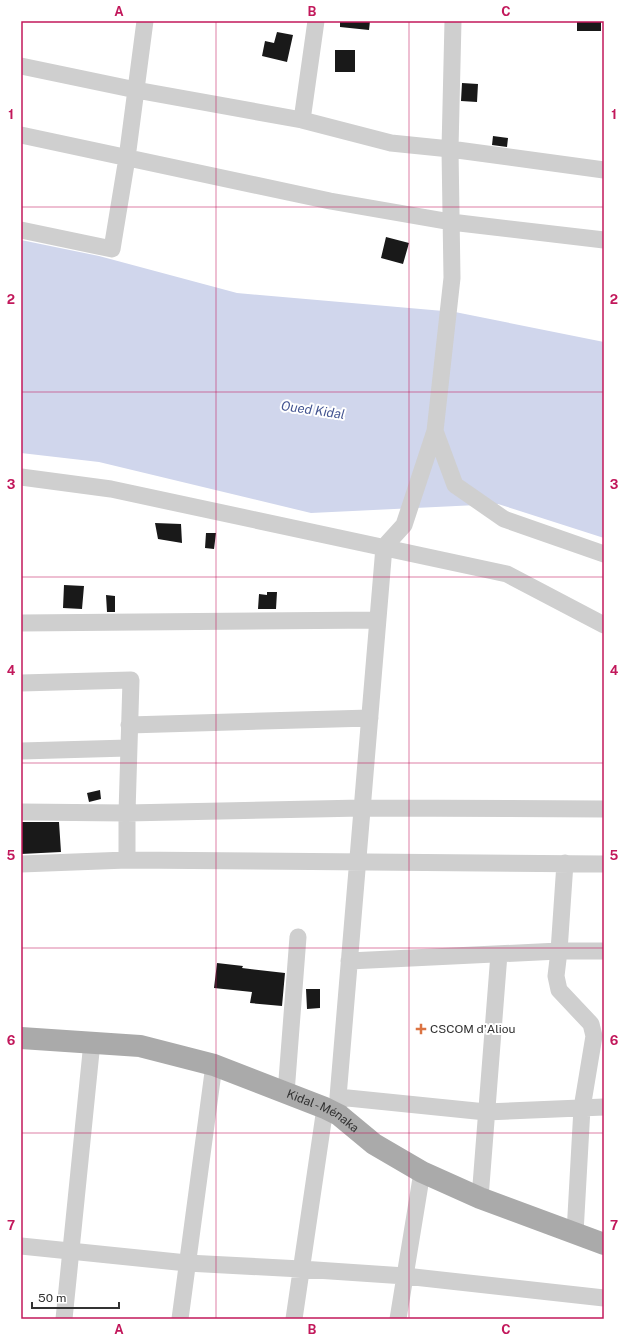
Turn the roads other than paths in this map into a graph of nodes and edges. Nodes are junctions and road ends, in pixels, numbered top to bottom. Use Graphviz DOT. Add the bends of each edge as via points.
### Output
graph roads {
  1 [pos="145,21"];
  2 [pos="316,21"];
  3 [pos="453,21"];
  4 [pos="21,66"];
  5 [pos="136,90"];
  6 [pos="302,120"];
  7 [pos="21,135"];
  8 [pos="450,149"];
  9 [pos="127,158"];
  10 [pos="604,170"];
  11 [pos="451,222"];
  12 [pos="21,230"];
  13 [pos="604,240"];
  14 [pos="434,431"];
  15 [pos="21,477"];
  16 [pos="384,547"];
  17 [pos="604,554"];
  18 [pos="378,620"];
  19 [pos="21,623"];
  20 [pos="604,625"];
  21 [pos="21,683"];
  22 [pos="370,718"];
  23 [pos="129,725"];
  24 [pos="128,748"];
  25 [pos="21,751"];
  26 [pos="362,808"];
  27 [pos="604,809"];
  28 [pos="21,812"];
  29 [pos="127,813"];
  30 [pos="127,860"];
  31 [pos="357,862"];
  32 [pos="565,863"];
  33 [pos="21,864"];
  34 [pos="604,864"];
  35 [pos="298,937"];
  36 [pos="560,951"];
  37 [pos="604,951"];
  38 [pos="499,954"];
  39 [pos="349,961"];
  40 [pos="21,1038"];
  41 [pos="92,1042"];
  42 [pos="214,1065"];
  43 [pos="286,1093"];
  44 [pos="334,1106"];
  45 [pos="604,1107"];
  46 [pos="582,1108"];
  47 [pos="486,1112"];
  48 [pos="422,1172"];
  49 [pos="480,1198"];
  50 [pos="575,1233"];
  51 [pos="604,1244"];
  52 [pos="21,1246"];
  53 [pos="70,1251"];
  54 [pos="187,1263"];
  55 [pos="301,1269"];
  56 [pos="405,1276"];
  57 [pos="604,1298"];
  58 [pos="64,1319"];
  59 [pos="180,1319"];
  60 [pos="294,1319"];
  61 [pos="398,1319"];
  1 -- 5 [label="street"];
  2 -- 6 [label="street"];
  3 -- 8 [label="street"];
  4 -- 5 [label="street"];
  5 -- 6 [label="street"];
  5 -- 9 [label="street"];
  6 -- 8 [label="street" via="391,143"];
  7 -- 9 [label="street"];
  8 -- 10 [label="street"];
  8 -- 11 [label="street"];
  9 -- 11 [label="street" via="330,201"];
  9 -- 12 [label="street" via="112,249"];
  11 -- 13 [label="street"];
  11 -- 14 [label="street" via="452,278"];
  14 -- 16 [label="street" via="404,524"];
  14 -- 17 [label="street" via="455,485 504,518"];
  15 -- 16 [label="street" via="111,489"];
  16 -- 18 [label="street"];
  16 -- 20 [label="street" via="507,574"];
  18 -- 19 [label="street"];
  18 -- 22 [label="street"];
  21 -- 23 [label="street" via="131,680"];
  22 -- 23 [label="street"];
  22 -- 26 [label="street"];
  23 -- 24 [label="street"];
  24 -- 25 [label="street"];
  24 -- 29 [label="street"];
  26 -- 27 [label="street"];
  26 -- 29 [label="street"];
  26 -- 31 [label="street"];
  28 -- 29 [label="street"];
  29 -- 30 [label="street"];
  30 -- 31 [label="street"];
  30 -- 33 [label="street"];
  31 -- 32 [label="street"];
  31 -- 39 [label="street"];
  32 -- 34 [label="street"];
  32 -- 36 [label="street"];
  35 -- 43 [label="street"];
  36 -- 37 [label="street"];
  36 -- 38 [label="street"];
  36 -- 46 [label="street" via="556,976 559,990 591,1024 594,1036"];
  38 -- 39 [label="street"];
  38 -- 47 [label="street"];
  39 -- 44 [label="street"];
  40 -- 41 [label="main road, Kidal - Ménaka"];
  41 -- 42 [label="main road, Kidal - Ménaka" via="140,1046"];
  41 -- 53 [label="street"];
  42 -- 43 [label="main road, Kidal - Ménaka"];
  42 -- 54 [label="street"];
  43 -- 44 [label="main road, Kidal - Ménaka"];
  44 -- 47 [label="street"];
  44 -- 48 [label="main road, Kidal - Ménaka" via="374,1144"];
  44 -- 55 [label="street"];
  45 -- 46 [label="street"];
  46 -- 47 [label="street"];
  46 -- 50 [label="street"];
  47 -- 49 [label="street"];
  48 -- 49 [label="main road, Kidal - Ménaka"];
  48 -- 56 [label="street"];
  49 -- 50 [label="main road, Kidal - Ménaka"];
  50 -- 51 [label="main road, Kidal - Ménaka"];
  52 -- 53 [label="street"];
  53 -- 54 [label="street"];
  53 -- 58 [label="street"];
  54 -- 55 [label="street"];
  54 -- 59 [label="street"];
  55 -- 56 [label="street"];
  55 -- 60 [label="street"];
  56 -- 57 [label="street"];
  56 -- 61 [label="street"];
}
